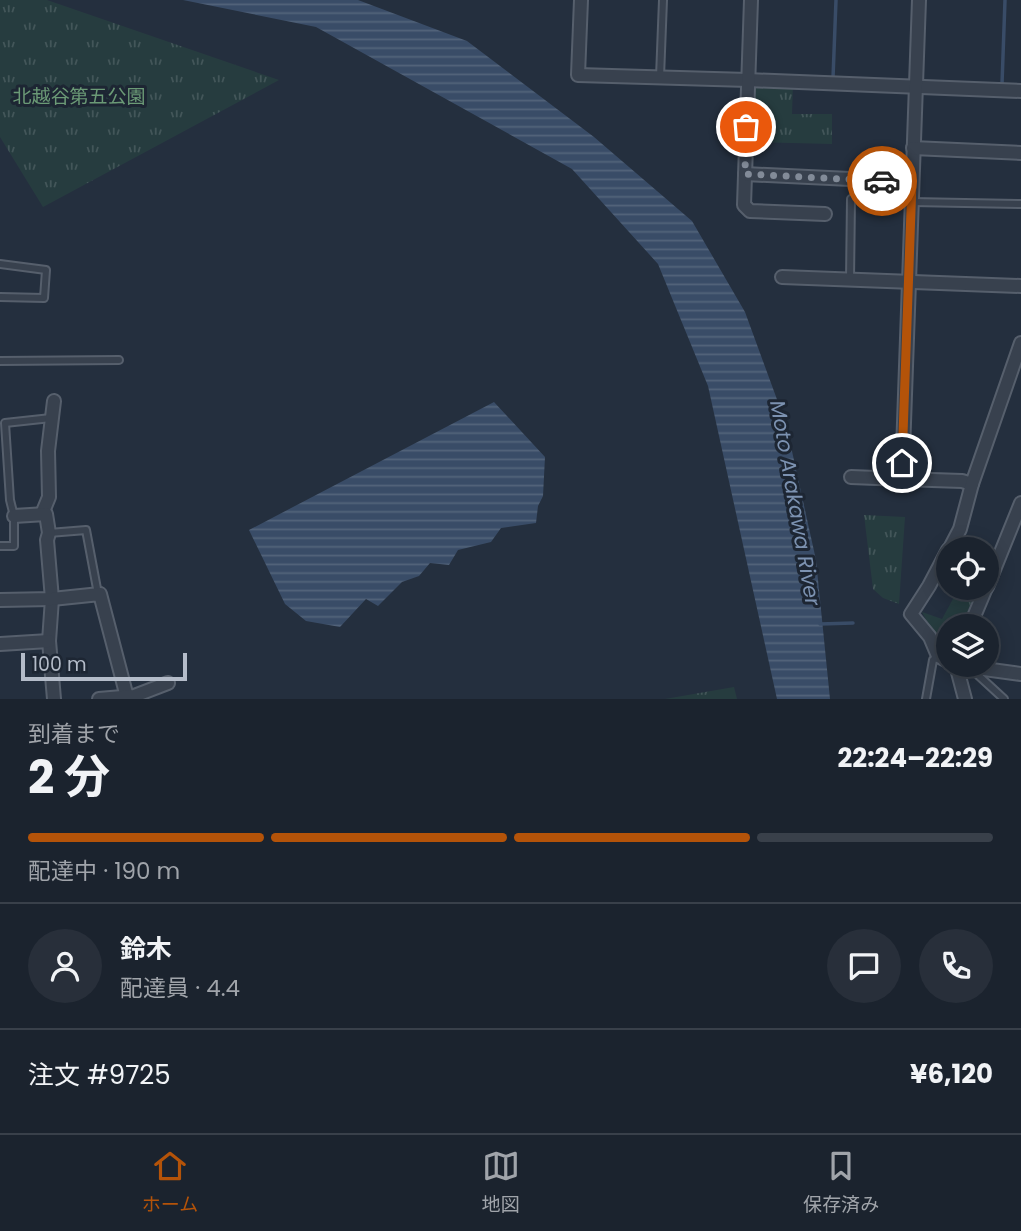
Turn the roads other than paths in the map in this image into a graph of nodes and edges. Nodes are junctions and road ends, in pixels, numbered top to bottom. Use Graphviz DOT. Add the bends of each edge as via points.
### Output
graph roads {
  1 [pos="581,0"];
  2 [pos="663,0"];
  3 [pos="751,0"];
  4 [pos="919,0"];
  5 [pos="660,77"];
  6 [pos="748,80"];
  7 [pos="916,86"];
  8 [pos="1021,91"];
  9 [pos="913,148"];
  10 [pos="1021,153"];
  11 [pos="745,174"];
  12 [pos="912,182"];
  13 [pos="851,199"];
  14 [pos="912,202"];
  15 [pos="1021,204"];
  16 [pos="825,214"];
  17 [pos="0,264"];
  18 [pos="782,277"];
  19 [pos="849,280"];
  20 [pos="909,282"];
  21 [pos="1021,286"];
  22 [pos="0,297"];
  23 [pos="1021,343"];
  24 [pos="119,360"];
  25 [pos="0,361"];
  26 [pos="54,401"];
  27 [pos="53,418"];
  28 [pos="3,453"];
  29 [pos="851,477"];
  30 [pos="902,479"];
  31 [pos="972,484"];
  32 [pos="1021,503"];
  33 [pos="42,514"];
  34 [pos="13,516"];
  35 [pos="49,533"];
  36 [pos="956,537"];
  37 [pos="0,546"];
  38 [pos="999,557"];
  39 [pos="936,573"];
  40 [pos="98,594"];
  41 [pos="52,599"];
  42 [pos="0,600"];
  43 [pos="48,641"];
  44 [pos="0,644"];
  45 [pos="936,647"];
  46 [pos="936,660"];
  47 [pos="999,671"];
  48 [pos="1021,674"];
  49 [pos="959,677"];
  50 [pos="980,677"];
  51 [pos="167,683"];
  52 [pos="127,697"];
  53 [pos="54,699"];
  54 [pos="99,699"];
  55 [pos="926,699"];
  56 [pos="965,699"];
  57 [pos="1004,699"];
  1 -- 5 [label="street" via="578,75"];
  2 -- 5 [label="lane"];
  3 -- 6 [label="street"];
  4 -- 7 [label="street"];
  5 -- 6 [label="street"];
  6 -- 7 [label="street"];
  6 -- 11 [label="street"];
  7 -- 8 [label="street"];
  7 -- 9 [label="street"];
  9 -- 10 [label="street"];
  9 -- 12 [label="street"];
  11 -- 12 [label="street"];
  11 -- 16 [label="street" via="744,205 750,211"];
  12 -- 14 [label="street"];
  13 -- 19 [label="lane"];
  14 -- 15 [label="lane"];
  14 -- 20 [label="street"];
  17 -- 22 [label="lane" via="46,270 44,298"];
  18 -- 19 [label="street"];
  19 -- 20 [label="street"];
  20 -- 21 [label="street"];
  20 -- 30 [label="street"];
  23 -- 31 [label="street"];
  24 -- 25 [label="lane"];
  26 -- 27 [label="street"];
  27 -- 28 [label="lane" via="5,423"];
  27 -- 33 [label="street" via="49,497"];
  28 -- 34 [label="lane"];
  29 -- 30 [label="street"];
  30 -- 31 [label="street"];
  31 -- 36 [label="street"];
  32 -- 38 [label="street"];
  33 -- 34 [label="street"];
  33 -- 35 [label="street" via="46,514"];
  34 -- 37 [label="lane" via="14,546"];
  35 -- 40 [label="lane" via="86,530"];
  35 -- 41 [label="street"];
  39 -- 45 [label="street" via="911,614"];
  40 -- 41 [label="street"];
  40 -- 52 [label="street"];
  41 -- 42 [label="street"];
  41 -- 43 [label="street"];
  43 -- 44 [label="street"];
  43 -- 53 [label="street"];
  46 -- 55 [label="lane"];
  47 -- 48 [label="street"];
  49 -- 56 [label="street"];
  50 -- 57 [label="lane"];
  51 -- 52 [label="street"];
  52 -- 54 [label="street"];
}
